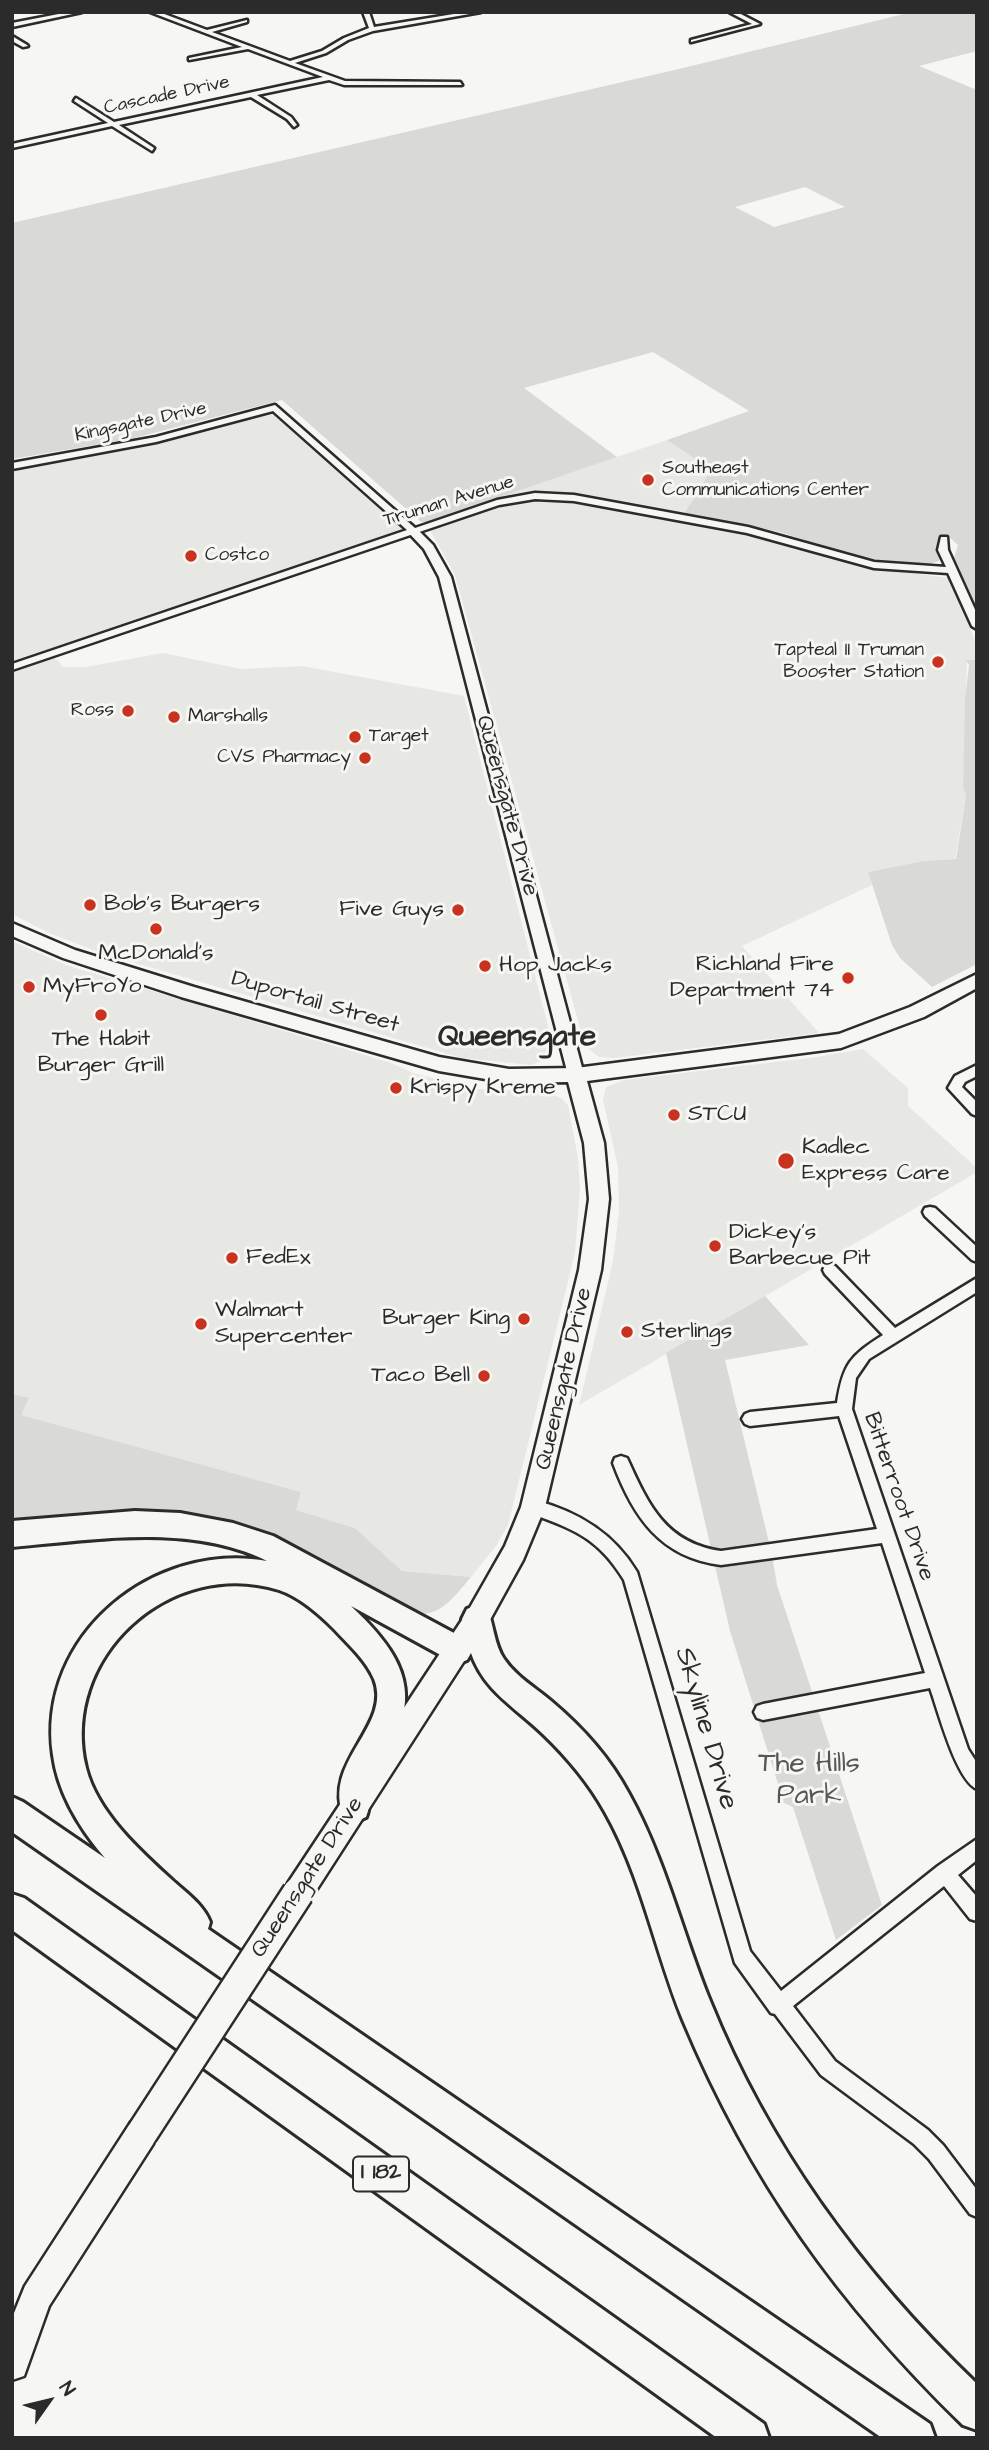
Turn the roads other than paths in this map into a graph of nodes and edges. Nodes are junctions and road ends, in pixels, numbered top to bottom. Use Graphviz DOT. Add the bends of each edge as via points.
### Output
graph roads {
  1 [pos="79,12"];
  2 [pos="366,12"];
  3 [pos="478,12"];
  4 [pos="732,12"];
  5 [pos="156,13"];
  6 [pos="245,21"];
  7 [pos="12,25"];
  8 [pos="372,29"];
  9 [pos="206,32"];
  10 [pos="12,38"];
  11 [pos="693,41"];
  12 [pos="25,46"];
  13 [pos="247,47"];
  14 [pos="191,59"];
  15 [pos="289,63"];
  16 [pos="328,78"];
  17 [pos="460,84"];
  18 [pos="251,94"];
  19 [pos="76,100"];
  20 [pos="113,124"];
  21 [pos="295,125"];
  22 [pos="12,146"];
  23 [pos="152,149"];
  24 [pos="275,408"];
  25 [pos="12,466"];
  26 [pos="413,531"];
  27 [pos="944,539"];
  28 [pos="951,570"];
  29 [pos="977,626"];
  30 [pos="12,667"];
  31 [pos="12,929"];
  32 [pos="977,980"];
  33 [pos="977,1070"];
  34 [pos="576,1075"];
  35 [pos="977,1111"];
  36 [pos="930,1212"];
  37 [pos="977,1256"];
  38 [pos="830,1270"];
  39 [pos="977,1283"];
  40 [pos="892,1335"];
  41 [pos="844,1409"];
  42 [pos="750,1419"];
  43 [pos="621,1463"];
  44 [pos="533,1507"];
  45 [pos="12,1534"];
  46 [pos="887,1535"];
  47 [pos="477,1619"];
  48 [pos="457,1650"];
  49 [pos="935,1679"];
  50 [pos="763,1712"];
  51 [pos="977,1780"];
  52 [pos="355,1805"];
  53 [pos="12,1813"];
  54 [pos="977,1848"];
  55 [pos="945,1873"];
  56 [pos="12,1910"];
  57 [pos="977,1912"];
  58 [pos="778,2006"];
  59 [pos="322,2027"];
  60 [pos="977,2207"];
  61 [pos="36,2297"];
  62 [pos="12,2322"];
  63 [pos="12,2364"];
  64 [pos="977,2411"];
  65 [pos="750,2438"];
  66 [pos="916,2438"];
  1 -- 7 [label="street"];
  2 -- 8 [label="street"];
  3 -- 8 [label="street"];
  4 -- 11 [label="street" via="757,24"];
  5 -- 9 [label="street"];
  6 -- 9 [label="street"];
  8 -- 15 [label="street"];
  9 -- 13 [label="street"];
  10 -- 12 [label="street"];
  13 -- 14 [label="street"];
  13 -- 15 [label="street"];
  15 -- 16 [label="street"];
  16 -- 17 [label="street" via="344,83"];
  16 -- 18 [label="street, Cascade Drive"];
  18 -- 20 [label="street, Cascade Drive"];
  18 -- 21 [label="street"];
  19 -- 20 [label="street"];
  20 -- 22 [label="street, Cascade Drive"];
  20 -- 23 [label="street"];
  24 -- 25 [label="street, Kingsgate Drive" via="143,442"];
  24 -- 26 [label="street, Queensgate Drive"];
  26 -- 28 [label="street, Truman Avenue" via="503,501 553,496 748,530 874,565"];
  26 -- 30 [label="street, Truman Avenue"];
  26 -- 34 [label="street, Queensgate Drive" via="429,547 445,577"];
  27 -- 28 [label="street"];
  28 -- 29 [label="street"];
  31 -- 34 [label="main road, Duportail Street" via="94,962 439,1064 509,1076"];
  32 -- 34 [label="main road, Duportail Street" via="917,1012 841,1041"];
  33 -- 35 [label="street" via="955,1087"];
  34 -- 44 [label="main road, Queensgate Drive" via="594,1143 599,1199 587,1281"];
  36 -- 37 [label="street"];
  38 -- 40 [label="street"];
  39 -- 40 [label="street, Bitterroot Drive"];
  40 -- 41 [label="street, Bitterroot Drive" via="857,1363 845,1390"];
  41 -- 42 [label="street"];
  41 -- 46 [label="street, Bitterroot Drive"];
  43 -- 46 [label="street" via="640,1507 672,1540 701,1557"];
  44 -- 47 [label="main road, Queensgate Drive"];
  44 -- 58 [label="street, Skyline Drive" via="577,1523 615,1553 631,1577 735,1940"];
  45 -- 48 [label="highway" via="135,1524 233,1536 306,1566"];
  46 -- 49 [label="street, Bitterroot Drive"];
  47 -- 48 [label="main road, Queensgate Drive"];
  47 -- 64 [label="highway" via="494,1669 571,1740 617,1803 709,2040 757,2139 841,2263 910,2344"];
  48 -- 52 [label="main road, Queensgate Drive"];
  49 -- 50 [label="street"];
  49 -- 51 [label="street, Bitterroot Drive" via="961,1753"];
  52 -- 59 [label="highway" via="356,1779 390,1711 390,1683 358,1634 317,1595 292,1581 263,1572 228,1570 170,1582 130,1605 108,1625 80,1668 72,1690 66,1740 77,1788 89,1810 170,1901"];
  52 -- 61 [label="main road, Queensgate Drive, bridge"];
  53 -- 59 [label="highway"];
  54 -- 55 [label="street"];
  55 -- 57 [label="street"];
  55 -- 58 [label="street"];
  56 -- 65 [label="highway, I 182"];
  58 -- 60 [label="street, Skyline Drive" via="828,2068 936,2152"];
  59 -- 66 [label="highway"];
  61 -- 62 [label="main road"];
  61 -- 63 [label="main road"];
}
